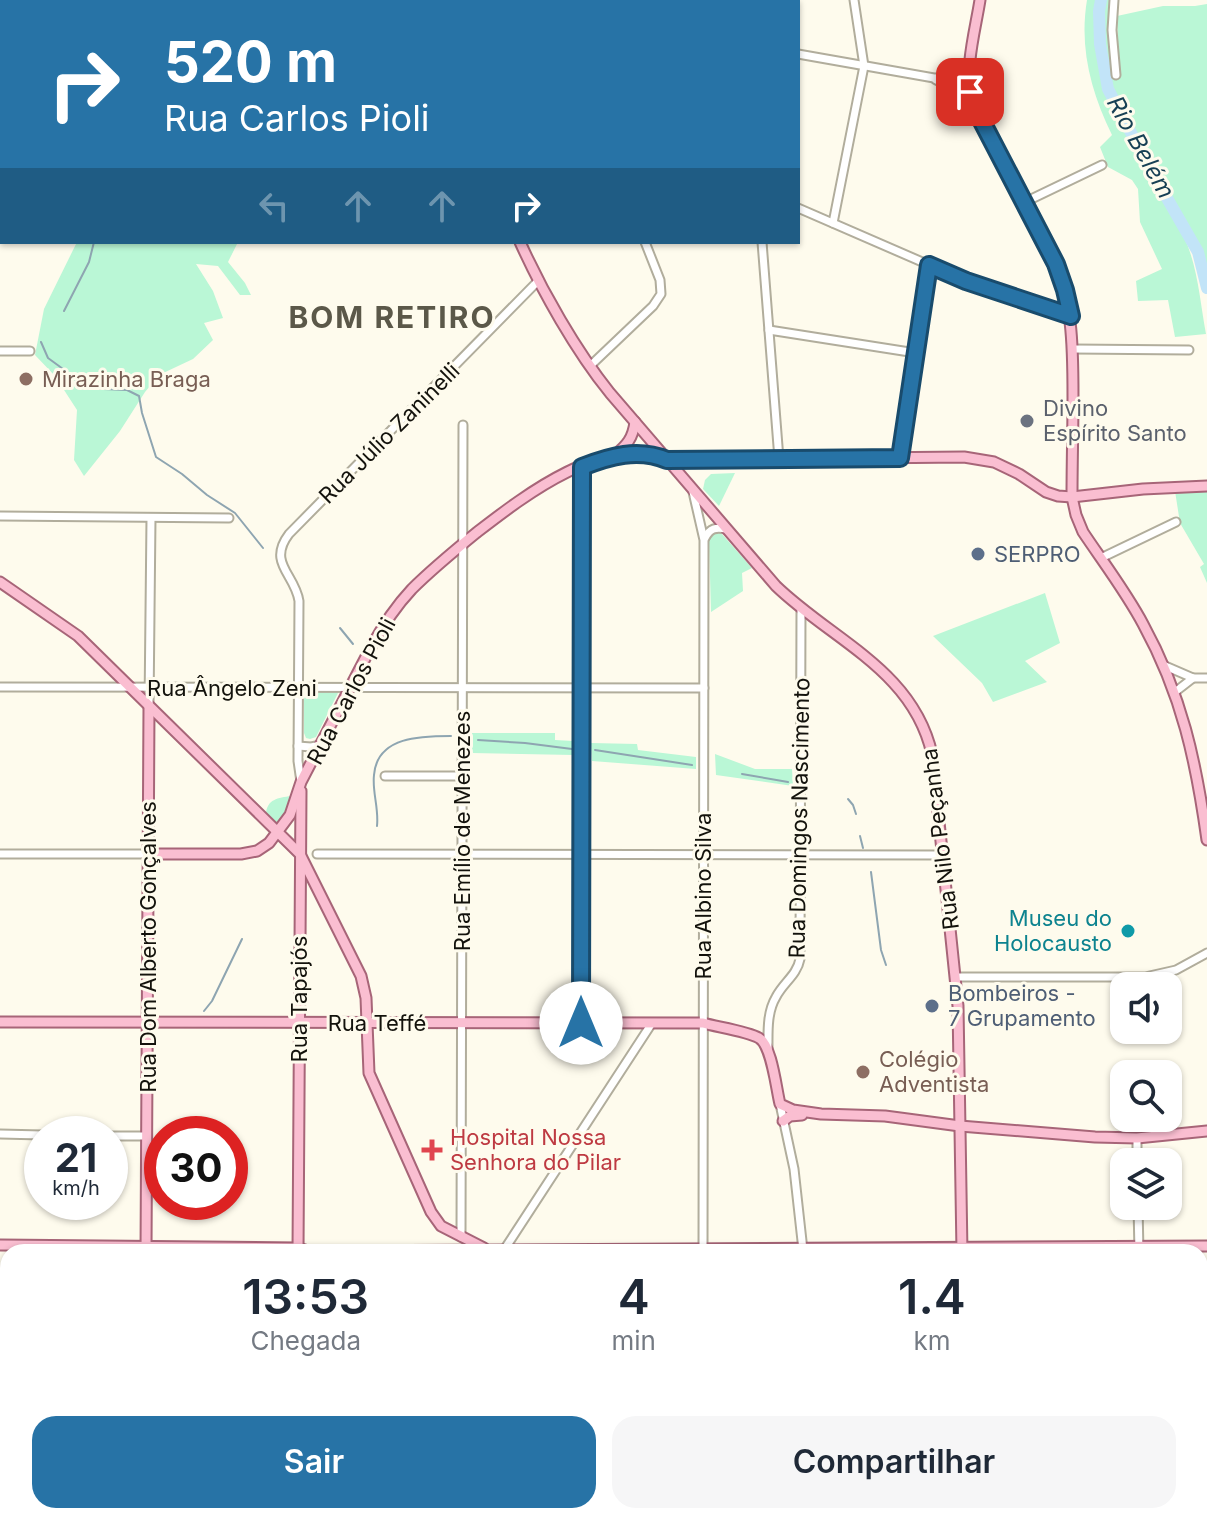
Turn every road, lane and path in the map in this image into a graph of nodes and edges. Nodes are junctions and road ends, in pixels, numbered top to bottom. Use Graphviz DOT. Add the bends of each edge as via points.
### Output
graph roads {
  1 [pos="854,0"];
  2 [pos="1114,0"];
  3 [pos="982,1"];
  4 [pos="800,54"];
  5 [pos="864,66"];
  6 [pos="1116,75"];
  7 [pos="934,78"];
  8 [pos="969,78"];
  9 [pos="970,92"];
  10 [pos="1102,165"];
  11 [pos="1025,202"];
  12 [pos="800,209"];
  13 [pos="833,223"];
  14 [pos="521,244"];
  15 [pos="646,244"];
  16 [pos="762,244"];
  17 [pos="929,265"];
  18 [pos="539,280"];
  19 [pos="1071,316"];
  20 [pos="769,330"];
  21 [pos="1073,349"];
  22 [pos="1189,350"];
  23 [pos="0,351"];
  24 [pos="30,351"];
  25 [pos="916,353"];
  26 [pos="590,366"];
  27 [pos="635,422"];
  28 [pos="463,425"];
  29 [pos="612,457"];
  30 [pos="900,458"];
  31 [pos="779,459"];
  32 [pos="667,460"];
  33 [pos="582,467"];
  34 [pos="1207,486"];
  35 [pos="692,490"];
  36 [pos="1072,497"];
  37 [pos="0,516"];
  38 [pos="151,518"];
  39 [pos="229,518"];
  40 [pos="1176,522"];
  41 [pos="726,529"];
  42 [pos="704,540"];
  43 [pos="463,544"];
  44 [pos="280,555"];
  45 [pos="1101,558"];
  46 [pos="0,582"];
  47 [pos="801,608"];
  48 [pos="1163,665"];
  49 [pos="1193,678"];
  50 [pos="1207,678"];
  51 [pos="0,687"];
  52 [pos="131,687"];
  53 [pos="150,687"];
  54 [pos="299,688"];
  55 [pos="350,688"];
  56 [pos="462,688"];
  57 [pos="582,688"];
  58 [pos="704,688"];
  59 [pos="1175,692"];
  60 [pos="149,707"];
  61 [pos="168,727"];
  62 [pos="149,739"];
  63 [pos="321,745"];
  64 [pos="298,746"];
  65 [pos="385,776"];
  66 [pos="462,776"];
  67 [pos="301,782"];
  68 [pos="278,833"];
  69 [pos="1207,840"];
  70 [pos="0,854"];
  71 [pos="149,854"];
  72 [pos="300,854"];
  73 [pos="317,854"];
  74 [pos="462,854"];
  75 [pos="582,855"];
  76 [pos="703,855"];
  77 [pos="800,855"];
  78 [pos="943,855"];
  79 [pos="323,900"];
  80 [pos="300,905"];
  81 [pos="1207,953"];
  82 [pos="956,977"];
  83 [pos="769,1020"];
  84 [pos="0,1022"];
  85 [pos="147,1022"];
  86 [pos="299,1023"];
  87 [pos="368,1023"];
  88 [pos="461,1023"];
  89 [pos="581,1023"];
  90 [pos="652,1023"];
  91 [pos="703,1023"];
  92 [pos="753,1035"];
  93 [pos="768,1050"];
  94 [pos="780,1104"];
  95 [pos="821,1114"];
  96 [pos="147,1116"];
  97 [pos="783,1121"];
  98 [pos="960,1126"];
  99 [pos="1207,1131"];
  100 [pos="0,1134"];
  101 [pos="24,1135"];
  102 [pos="1137,1138"];
  103 [pos="1137,1148"];
  104 [pos="146,1220"];
  105 [pos="1138,1220"];
  106 [pos="461,1237"];
  107 [pos="146,1244"];
  108 [pos="298,1244"];
  109 [pos="456,1244"];
  110 [pos="475,1244"];
  111 [pos="510,1244"];
  112 [pos="703,1244"];
  113 [pos="802,1244"];
  114 [pos="962,1244"];
  115 [pos="1139,1244"];
  1 -- 5 [label="street"];
  2 -- 6 [label="street"];
  3 -- 8 [label="main road"];
  4 -- 5 [label="street"];
  5 -- 7 [label="street"];
  5 -- 13 [label="street"];
  7 -- 8 [label="street"];
  7 -- 9 [label="street"];
  8 -- 9 [label="main road"];
  9 -- 11 [label="main road"];
  10 -- 11 [label="street"];
  11 -- 19 [label="main road" via="1061,277"];
  12 -- 13 [label="street"];
  13 -- 17 [label="street"];
  14 -- 18 [label="main road, Rua Nilo Peçanha"];
  15 -- 26 [label="street" via="661,294"];
  16 -- 20 [label="street"];
  17 -- 19 [label="street"];
  17 -- 25 [label="street"];
  18 -- 26 [label="main road, Rua Nilo Peçanha"];
  18 -- 44 [label="street, Rua Júlio Zaninelli" via="289,534"];
  19 -- 21 [label="main road"];
  20 -- 25 [label="street"];
  20 -- 31 [label="street"];
  21 -- 22 [label="street"];
  21 -- 36 [label="main road"];
  23 -- 24 [label="street"];
  25 -- 30 [label="street"];
  26 -- 27 [label="main road, Rua Nilo Peçanha"];
  27 -- 29 [label="main road" via="627,444"];
  27 -- 32 [label="main road, Rua Nilo Peçanha"];
  28 -- 43 [label="street, Rua Emílio de Menezes"];
  29 -- 32 [label="main road, Rua Carlos Pioli" via="647,454"];
  29 -- 33 [label="main road, Rua Carlos Pioli"];
  30 -- 31 [label="main road, Rua Carlos Pioli"];
  30 -- 36 [label="main road, Rua Carlos Pioli" via="986,459 1046,492"];
  31 -- 32 [label="main road, Rua Carlos Pioli"];
  32 -- 35 [label="main road, Rua Nilo Peçanha"];
  33 -- 43 [label="main road, Rua Carlos Pioli" via="526,495"];
  33 -- 57 [label="street"];
  34 -- 36 [label="main road"];
  35 -- 41 [label="main road, Rua Nilo Peçanha"];
  35 -- 42 [label="street, Rua Albino Silva"];
  36 -- 45 [label="main road" via="1079,524"];
  37 -- 38 [label="street"];
  38 -- 39 [label="street"];
  38 -- 53 [label="street, Rua Dom Alberto Gonçalves"];
  40 -- 45 [label="street"];
  41 -- 42 [label="street" via="711,529"];
  41 -- 47 [label="main road, Rua Nilo Peçanha"];
  42 -- 58 [label="street, Rua Albino Silva"];
  43 -- 55 [label="main road, Rua Carlos Pioli" via="389,616"];
  43 -- 56 [label="street, Rua Emílio de Menezes"];
  44 -- 54 [label="street, Rua Tapajós" via="298,596"];
  45 -- 48 [label="main road"];
  46 -- 52 [label="main road" via="70,629"];
  47 -- 77 [label="street, Rua Domingos Nascimento"];
  47 -- 78 [label="main road, Rua Nilo Peçanha" via="890,677 913,705 932,754"];
  48 -- 49 [label="street"];
  48 -- 59 [label="main road"];
  49 -- 50 [label="street"];
  49 -- 59 [label="street"];
  51 -- 52 [label="street, Rua Ângelo Zeni"];
  52 -- 53 [label="street, Rua Ângelo Zeni"];
  52 -- 60 [label="main road"];
  53 -- 54 [label="street, Rua Ângelo Zeni"];
  53 -- 60 [label="street, Rua Dom Alberto Gonçalves"];
  54 -- 55 [label="street, Rua Ângelo Zeni"];
  54 -- 64 [label="street, Rua Tapajós"];
  55 -- 56 [label="street, Rua Ângelo Zeni"];
  55 -- 63 [label="main road, Rua Carlos Pioli"];
  56 -- 57 [label="street, Rua Ângelo Zeni"];
  56 -- 66 [label="street, Rua Emílio de Menezes"];
  57 -- 58 [label="street, Rua Ângelo Zeni"];
  57 -- 75 [label="street"];
  58 -- 76 [label="street, Rua Albino Silva"];
  59 -- 69 [label="main road" via="1194,756"];
  60 -- 61 [label="main road"];
  60 -- 62 [label="main road, Rua Dom Alberto Gonçalves"];
  61 -- 62 [label="main road"];
  61 -- 68 [label="main road"];
  62 -- 71 [label="main road, Rua Dom Alberto Gonçalves"];
  63 -- 64 [label="street"];
  63 -- 67 [label="main road, Rua Carlos Pioli"];
  64 -- 67 [label="street, Rua Tapajós"];
  65 -- 66 [label="street"];
  66 -- 74 [label="street, Rua Emílio de Menezes"];
  67 -- 68 [label="main road, Rua Carlos Pioli"];
  67 -- 72 [label="main road, Rua Tapajós"];
  68 -- 71 [label="main road" via="263,848 241,854"];
  68 -- 72 [label="main road"];
  70 -- 71 [label="street"];
  71 -- 85 [label="main road, Rua Dom Alberto Gonçalves"];
  72 -- 79 [label="main road"];
  72 -- 80 [label="main road, Rua Tapajós"];
  73 -- 74 [label="street"];
  74 -- 75 [label="street"];
  74 -- 88 [label="street, Rua Emílio de Menezes"];
  75 -- 76 [label="street"];
  75 -- 89 [label="street"];
  76 -- 77 [label="street"];
  76 -- 91 [label="street, Rua Albino Silva"];
  77 -- 78 [label="street"];
  77 -- 83 [label="street, Rua Domingos Nascimento" via="799,965 775,998"];
  78 -- 82 [label="main road, Rua Nilo Peçanha"];
  79 -- 80 [label="main road" via="308,899"];
  79 -- 87 [label="main road" via="361,976"];
  80 -- 86 [label="main road, Rua Tapajós"];
  81 -- 82 [label="street" via="1176,970 1145,977"];
  82 -- 98 [label="main road, Rua Nilo Peçanha"];
  83 -- 92 [label="street, Rua Domingos Nascimento"];
  83 -- 93 [label="street, Rua Domingos Nascimento"];
  84 -- 85 [label="main road, Rua Teffé"];
  85 -- 86 [label="main road, Rua Teffé"];
  85 -- 96 [label="main road, Rua Dom Alberto Gonçalves"];
  86 -- 87 [label="main road, Rua Teffé"];
  86 -- 108 [label="main road, Rua Tapajós"];
  87 -- 88 [label="main road, Rua Teffé"];
  87 -- 106 [label="main road" via="367,1067 374,1087 434,1218"];
  88 -- 89 [label="main road, Rua Teffé"];
  88 -- 106 [label="street, Rua Emílio de Menezes"];
  89 -- 90 [label="main road, Rua Teffé"];
  90 -- 91 [label="main road, Rua Teffé"];
  90 -- 111 [label="street"];
  91 -- 92 [label="main road, Rua Teffé"];
  91 -- 112 [label="street, Rua Albino Silva"];
  92 -- 93 [label="main road"];
  93 -- 94 [label="main road, Rua Domingos Nascimento"];
  94 -- 95 [label="main road"];
  94 -- 97 [label="street, Rua Domingos Nascimento"];
  95 -- 97 [label="main road"];
  95 -- 98 [label="main road"];
  97 -- 113 [label="street, Rua Domingos Nascimento"];
  98 -- 102 [label="main road"];
  98 -- 114 [label="main road, Rua Nilo Peçanha"];
  99 -- 102 [label="main road"];
  100 -- 101 [label="street"];
  102 -- 103 [label="street"];
  104 -- 107 [label="main road, Rua Dom Alberto Gonçalves"];
  105 -- 115 [label="street"];
  106 -- 109 [label="main road"];
  106 -- 110 [label="main road"];
}
